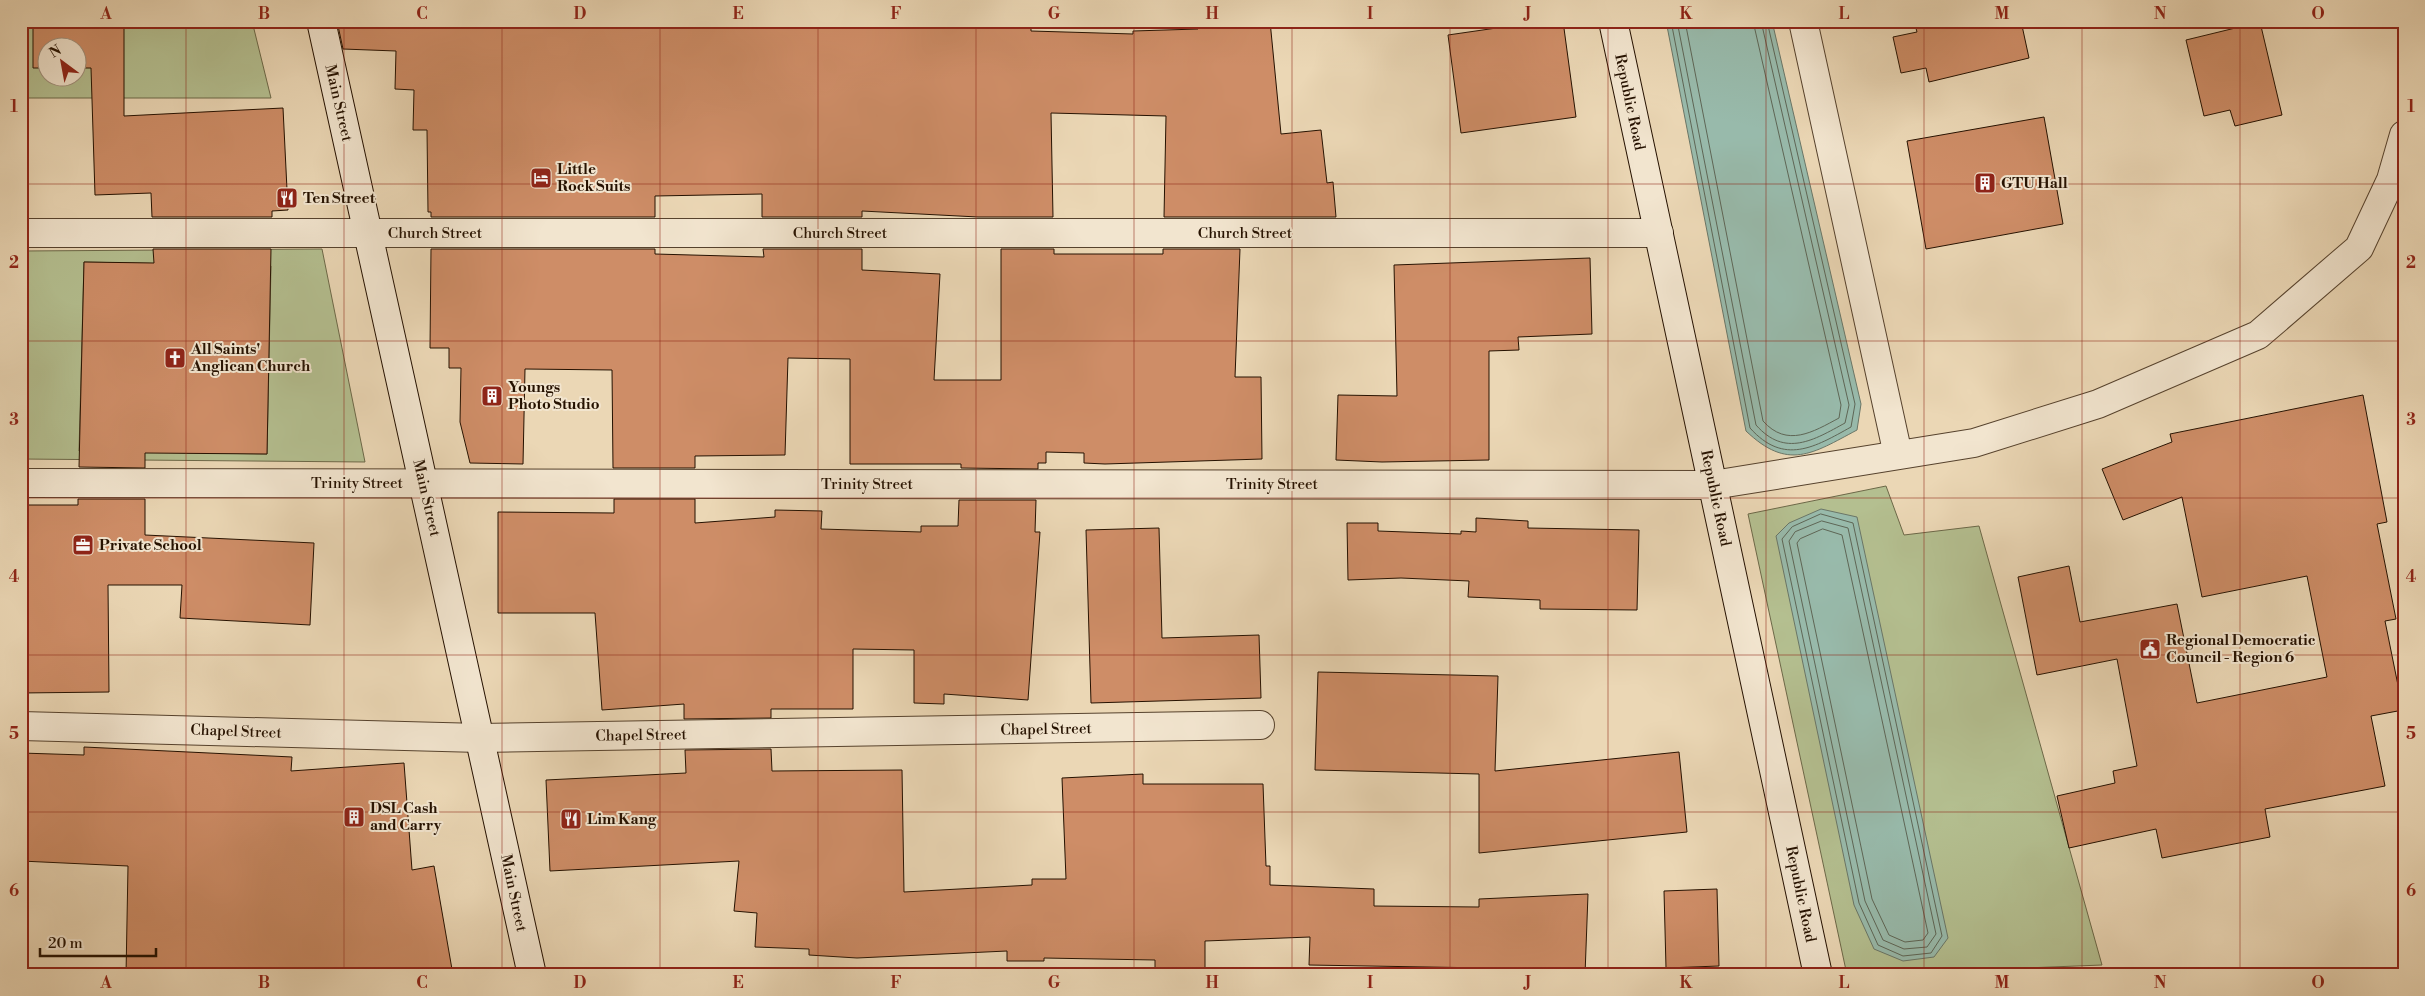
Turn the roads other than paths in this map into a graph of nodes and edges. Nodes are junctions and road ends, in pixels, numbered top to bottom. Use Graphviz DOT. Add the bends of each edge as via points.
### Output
graph roads {
  1 [pos="321,21"];
  2 [pos="1613,21"];
  3 [pos="1803,21"];
  4 [pos="2404,135"];
  5 [pos="21,233"];
  6 [pos="368,233"];
  7 [pos="1659,234"];
  8 [pos="1898,456"];
  9 [pos="21,483"];
  10 [pos="423,483"];
  11 [pos="1713,485"];
  12 [pos="1260,725"];
  13 [pos="21,726"];
  14 [pos="480,738"];
  15 [pos="532,975"];
  16 [pos="1818,975"];
  1 -- 6 [label="street, Main Street"];
  2 -- 7 [label="street, Republic Road"];
  3 -- 8 [label="street"];
  4 -- 8 [label="street, Trinity Street" via="2392,180 2359,248 2258,335 2098,404 1974,443"];
  5 -- 6 [label="street, Church Street"];
  6 -- 7 [label="street, Church Street"];
  6 -- 10 [label="street, Main Street"];
  7 -- 11 [label="street, Republic Road"];
  8 -- 11 [label="street, Trinity Street"];
  9 -- 10 [label="street, Trinity Street"];
  10 -- 11 [label="street, Trinity Street"];
  10 -- 14 [label="street, Main Street"];
  11 -- 16 [label="street, Republic Road"];
  12 -- 14 [label="street, Chapel Street"];
  13 -- 14 [label="street, Chapel Street"];
  14 -- 15 [label="street, Main Street"];
}
